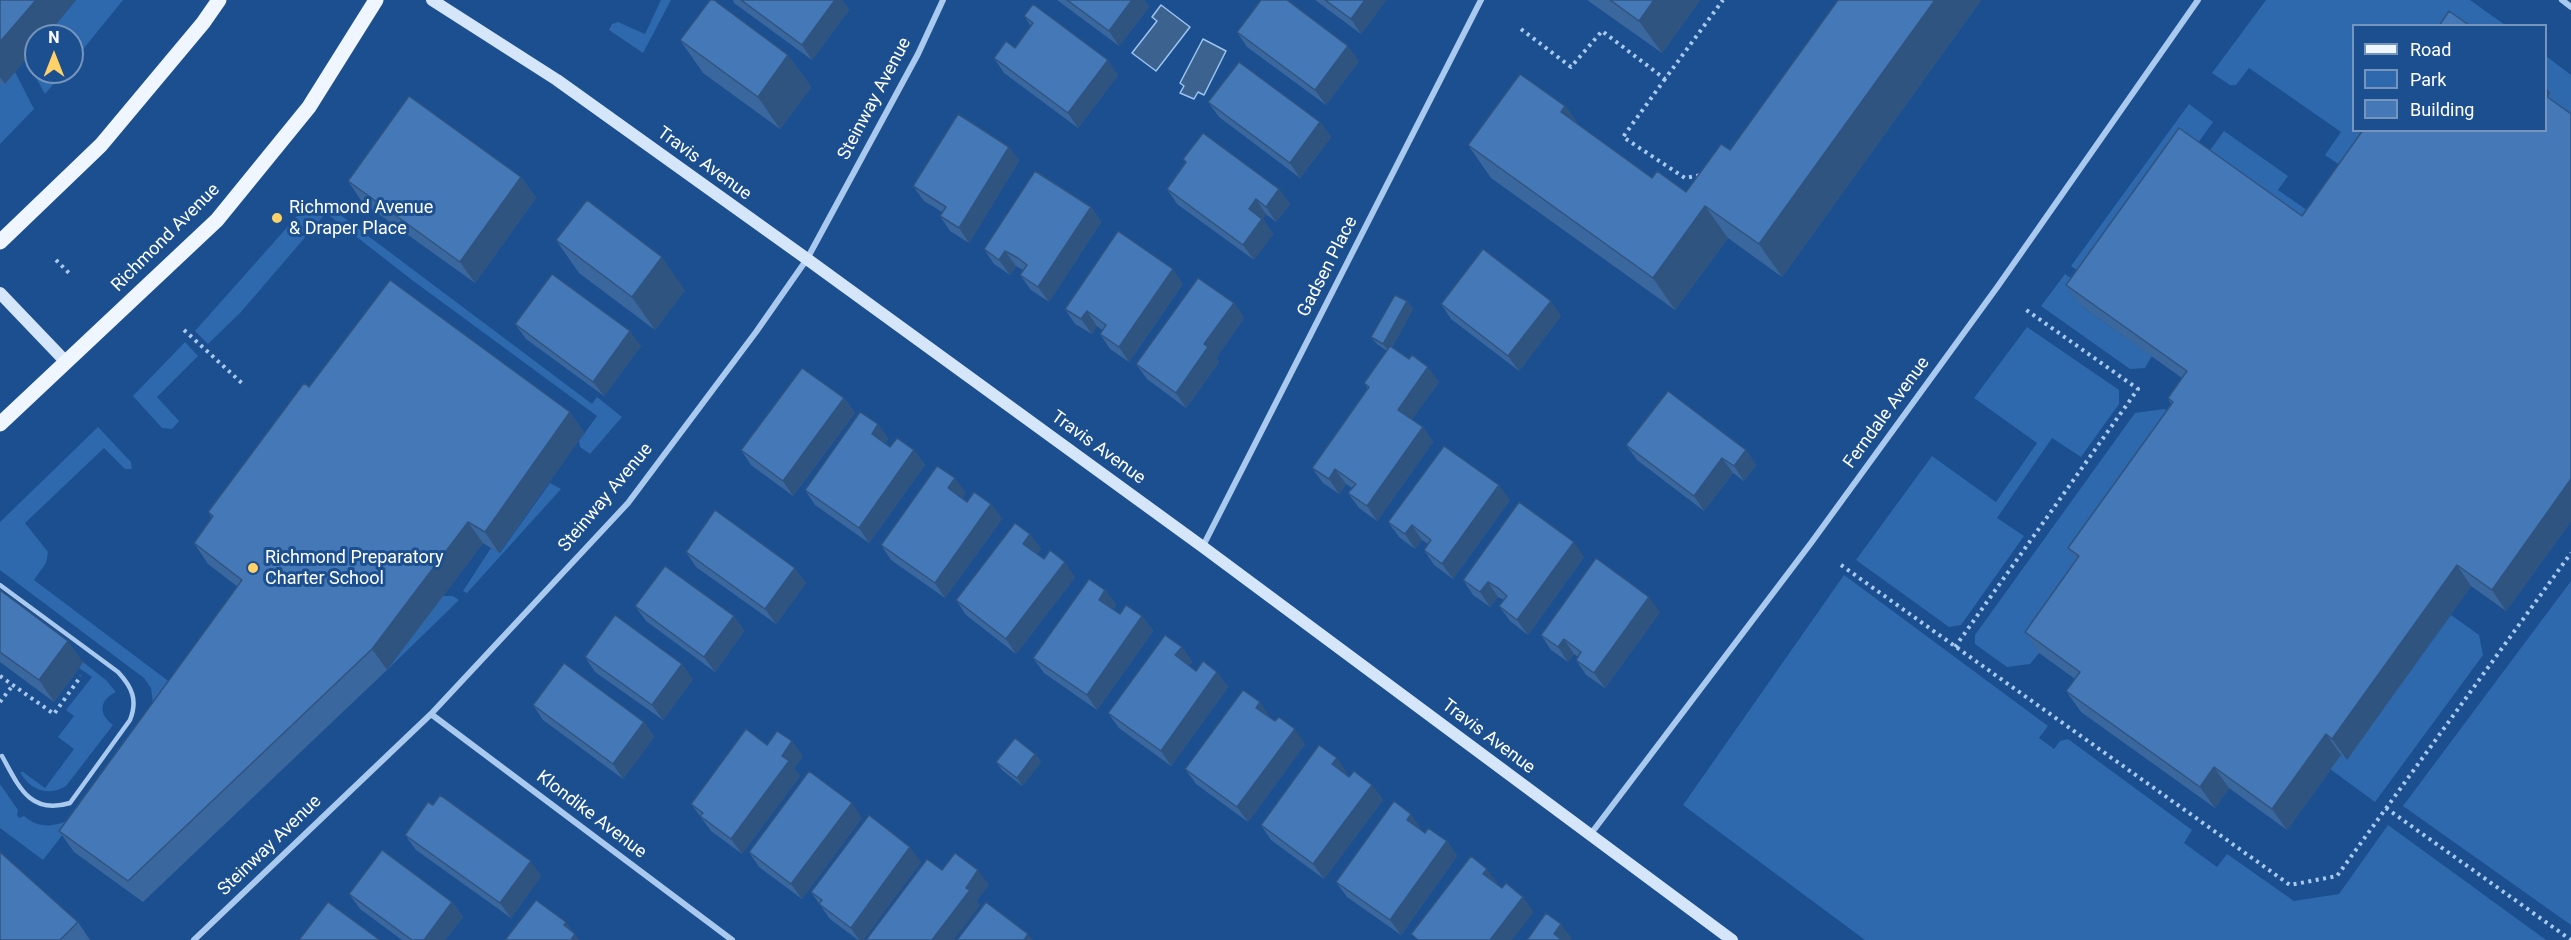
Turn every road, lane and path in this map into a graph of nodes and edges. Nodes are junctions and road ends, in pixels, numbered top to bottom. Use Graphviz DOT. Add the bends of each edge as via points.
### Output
graph roads {
  1 [pos="219,0"];
  2 [pos="376,0"];
  3 [pos="432,0"];
  4 [pos="943,0"];
  5 [pos="1481,0"];
  6 [pos="1723,0"];
  7 [pos="2198,0"];
  8 [pos="2562,0"];
  9 [pos="2571,7"];
  10 [pos="1521,29"];
  11 [pos="1665,79"];
  12 [pos="1707,174"];
  13 [pos="0,242"];
  14 [pos="807,259"];
  15 [pos="56,260"];
  16 [pos="70,274"];
  17 [pos="0,293"];
  18 [pos="2025,309"];
  19 [pos="184,330"];
  20 [pos="66,362"];
  21 [pos="244,385"];
  22 [pos="0,424"];
  23 [pos="1203,547"];
  24 [pos="2571,553"];
  25 [pos="1841,565"];
  26 [pos="0,585"];
  27 [pos="1955,647"];
  28 [pos="0,676"];
  29 [pos="81,676"];
  30 [pos="13,685"];
  31 [pos="0,702"];
  32 [pos="431,714"];
  33 [pos="2,756"];
  34 [pos="2386,808"];
  35 [pos="1589,835"];
  36 [pos="194,940"];
  37 [pos="732,940"];
  38 [pos="1732,940"];
  39 [pos="2571,940"];
  1 -- 13 [label="main road" via="101,145"];
  2 -- 20 [label="main road, Richmond Avenue" via="309,107 217,220"];
  3 -- 14 [label="street, Travis Avenue" via="557,80"];
  4 -- 14 [label="street, Steinway Avenue"];
  5 -- 23 [label="street, Gadsen Place"];
  6 -- 11 [label="path"];
  7 -- 35 [label="street, Ferndale Avenue" via="1818,534"];
  8 -- 9 [label="street"];
  10 -- 11 [label="path" via="1571,67 1602,31"];
  11 -- 12 [label="path" via="1623,137 1685,177"];
  14 -- 23 [label="street, Travis Avenue"];
  14 -- 32 [label="street, Steinway Avenue" via="628,503"];
  15 -- 16 [label="path"];
  17 -- 20 [label="street"];
  18 -- 27 [label="path" via="2138,389"];
  19 -- 21 [label="path"];
  20 -- 22 [label="main road, Richmond Avenue"];
  23 -- 35 [label="street, Travis Avenue"];
  24 -- 34 [label="path"];
  25 -- 27 [label="path"];
  26 -- 33 [label="lane" via="118,672 134,695 135,708 70,803 57,807 32,801"];
  27 -- 34 [label="path" via="2290,885 2337,876"];
  28 -- 30 [label="path"];
  29 -- 30 [label="path" via="54,714"];
  30 -- 31 [label="path"];
  32 -- 36 [label="street, Steinway Avenue"];
  32 -- 37 [label="street, Klondike Avenue"];
  34 -- 39 [label="path"];
  35 -- 38 [label="street, Travis Avenue"];
}
